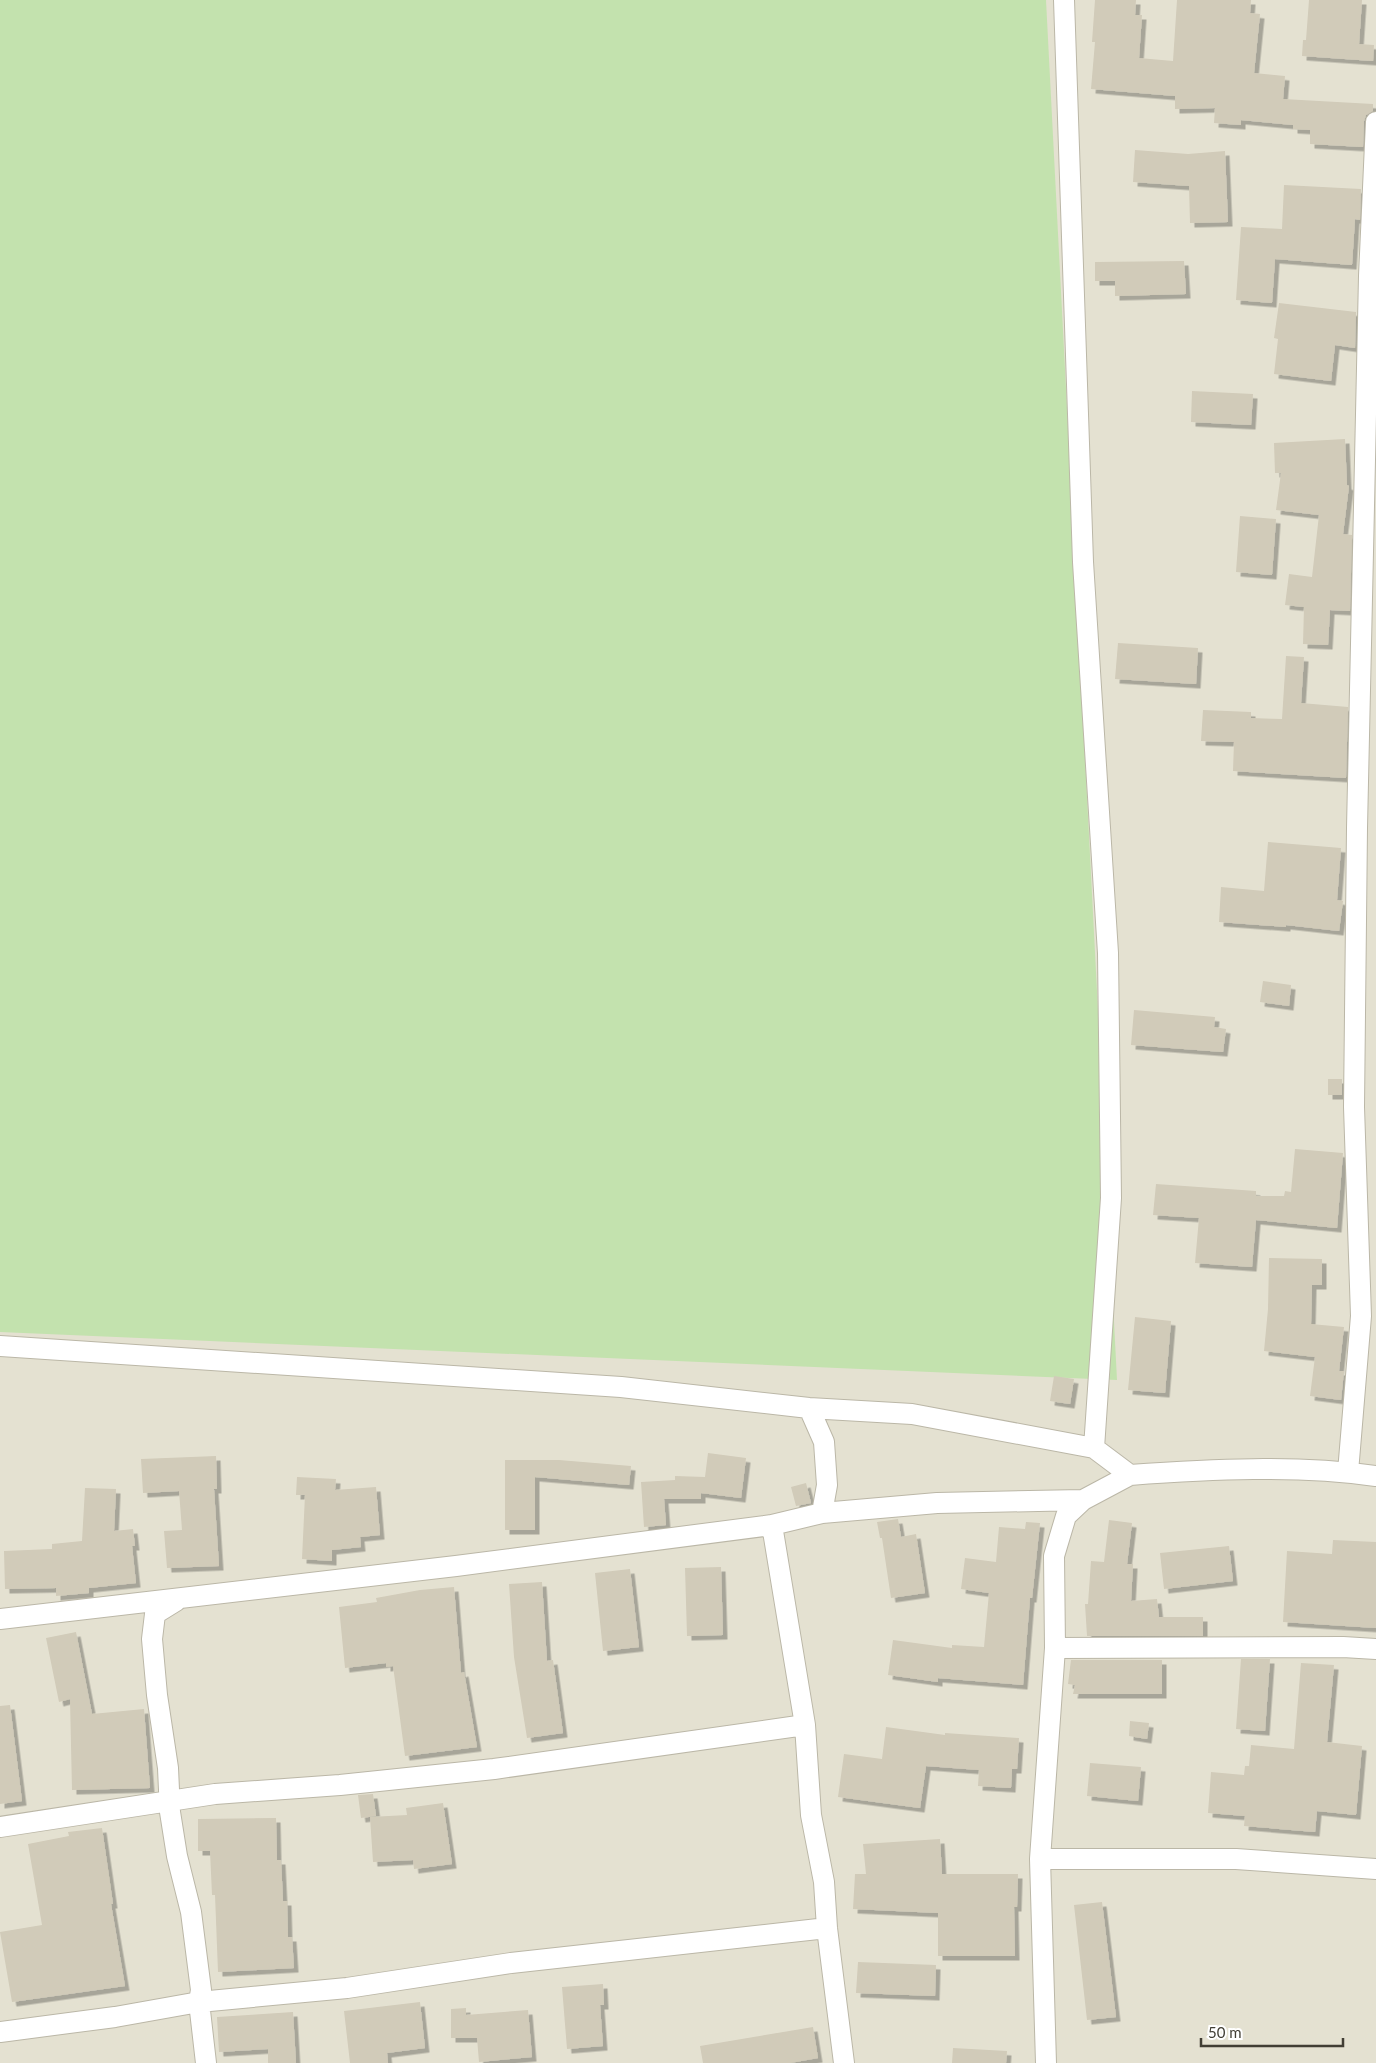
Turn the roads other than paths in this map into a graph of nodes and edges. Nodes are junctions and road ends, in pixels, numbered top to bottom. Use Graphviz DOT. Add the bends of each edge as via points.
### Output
graph roads {
  1 [pos="1064,0"];
  2 [pos="1376,122"];
  3 [pos="0,1346"];
  4 [pos="809,1408"];
  5 [pos="1094,1448"];
  6 [pos="1348,1472"];
  7 [pos="1130,1475"];
  8 [pos="1376,1476"];
  9 [pos="1083,1500"];
  10 [pos="822,1513"];
  11 [pos="772,1525"];
  12 [pos="180,1598"];
  13 [pos="0,1619"];
  14 [pos="1055,1648"];
  15 [pos="1376,1650"];
  16 [pos="805,1725"];
  17 [pos="169,1802"];
  18 [pos="0,1826"];
  19 [pos="1040,1859"];
  20 [pos="1376,1869"];
  21 [pos="827,1928"];
  22 [pos="199,2002"];
  23 [pos="0,2032"];
  24 [pos="206,2063"];
  25 [pos="844,2063"];
  26 [pos="1046,2063"];
  1 -- 5 [label="street" via="1083,562 1108,953 1111,1198"];
  2 -- 6 [label="street" via="1357,848 1354,1107 1361,1316"];
  3 -- 4 [label="street" via="621,1387"];
  4 -- 5 [label="street" via="912,1414"];
  4 -- 10 [label="street" via="824,1442 827,1485"];
  5 -- 7 [label="street"];
  6 -- 7 [label="street" via="1223,1471"];
  6 -- 8 [label="street"];
  7 -- 9 [label="street"];
  9 -- 10 [label="street" via="937,1503"];
  9 -- 14 [label="street" via="1066,1516 1054,1556"];
  10 -- 11 [label="street"];
  11 -- 12 [label="street"];
  11 -- 16 [label="street"];
  12 -- 13 [label="street"];
  12 -- 17 [label="street" via="155,1614 152,1638 168,1768"];
  14 -- 15 [label="street" via="1343,1647"];
  14 -- 19 [label="street"];
  16 -- 17 [label="street" via="494,1769 215,1794"];
  16 -- 21 [label="street" via="811,1815 824,1882"];
  17 -- 18 [label="street"];
  17 -- 22 [label="street" via="177,1856 191,1912 201,1990"];
  19 -- 20 [label="street" via="1236,1859"];
  19 -- 26 [label="street"];
  21 -- 22 [label="street" via="511,1963 347,1988"];
  21 -- 25 [label="street"];
  22 -- 23 [label="street"];
  22 -- 24 [label="street"];
}
